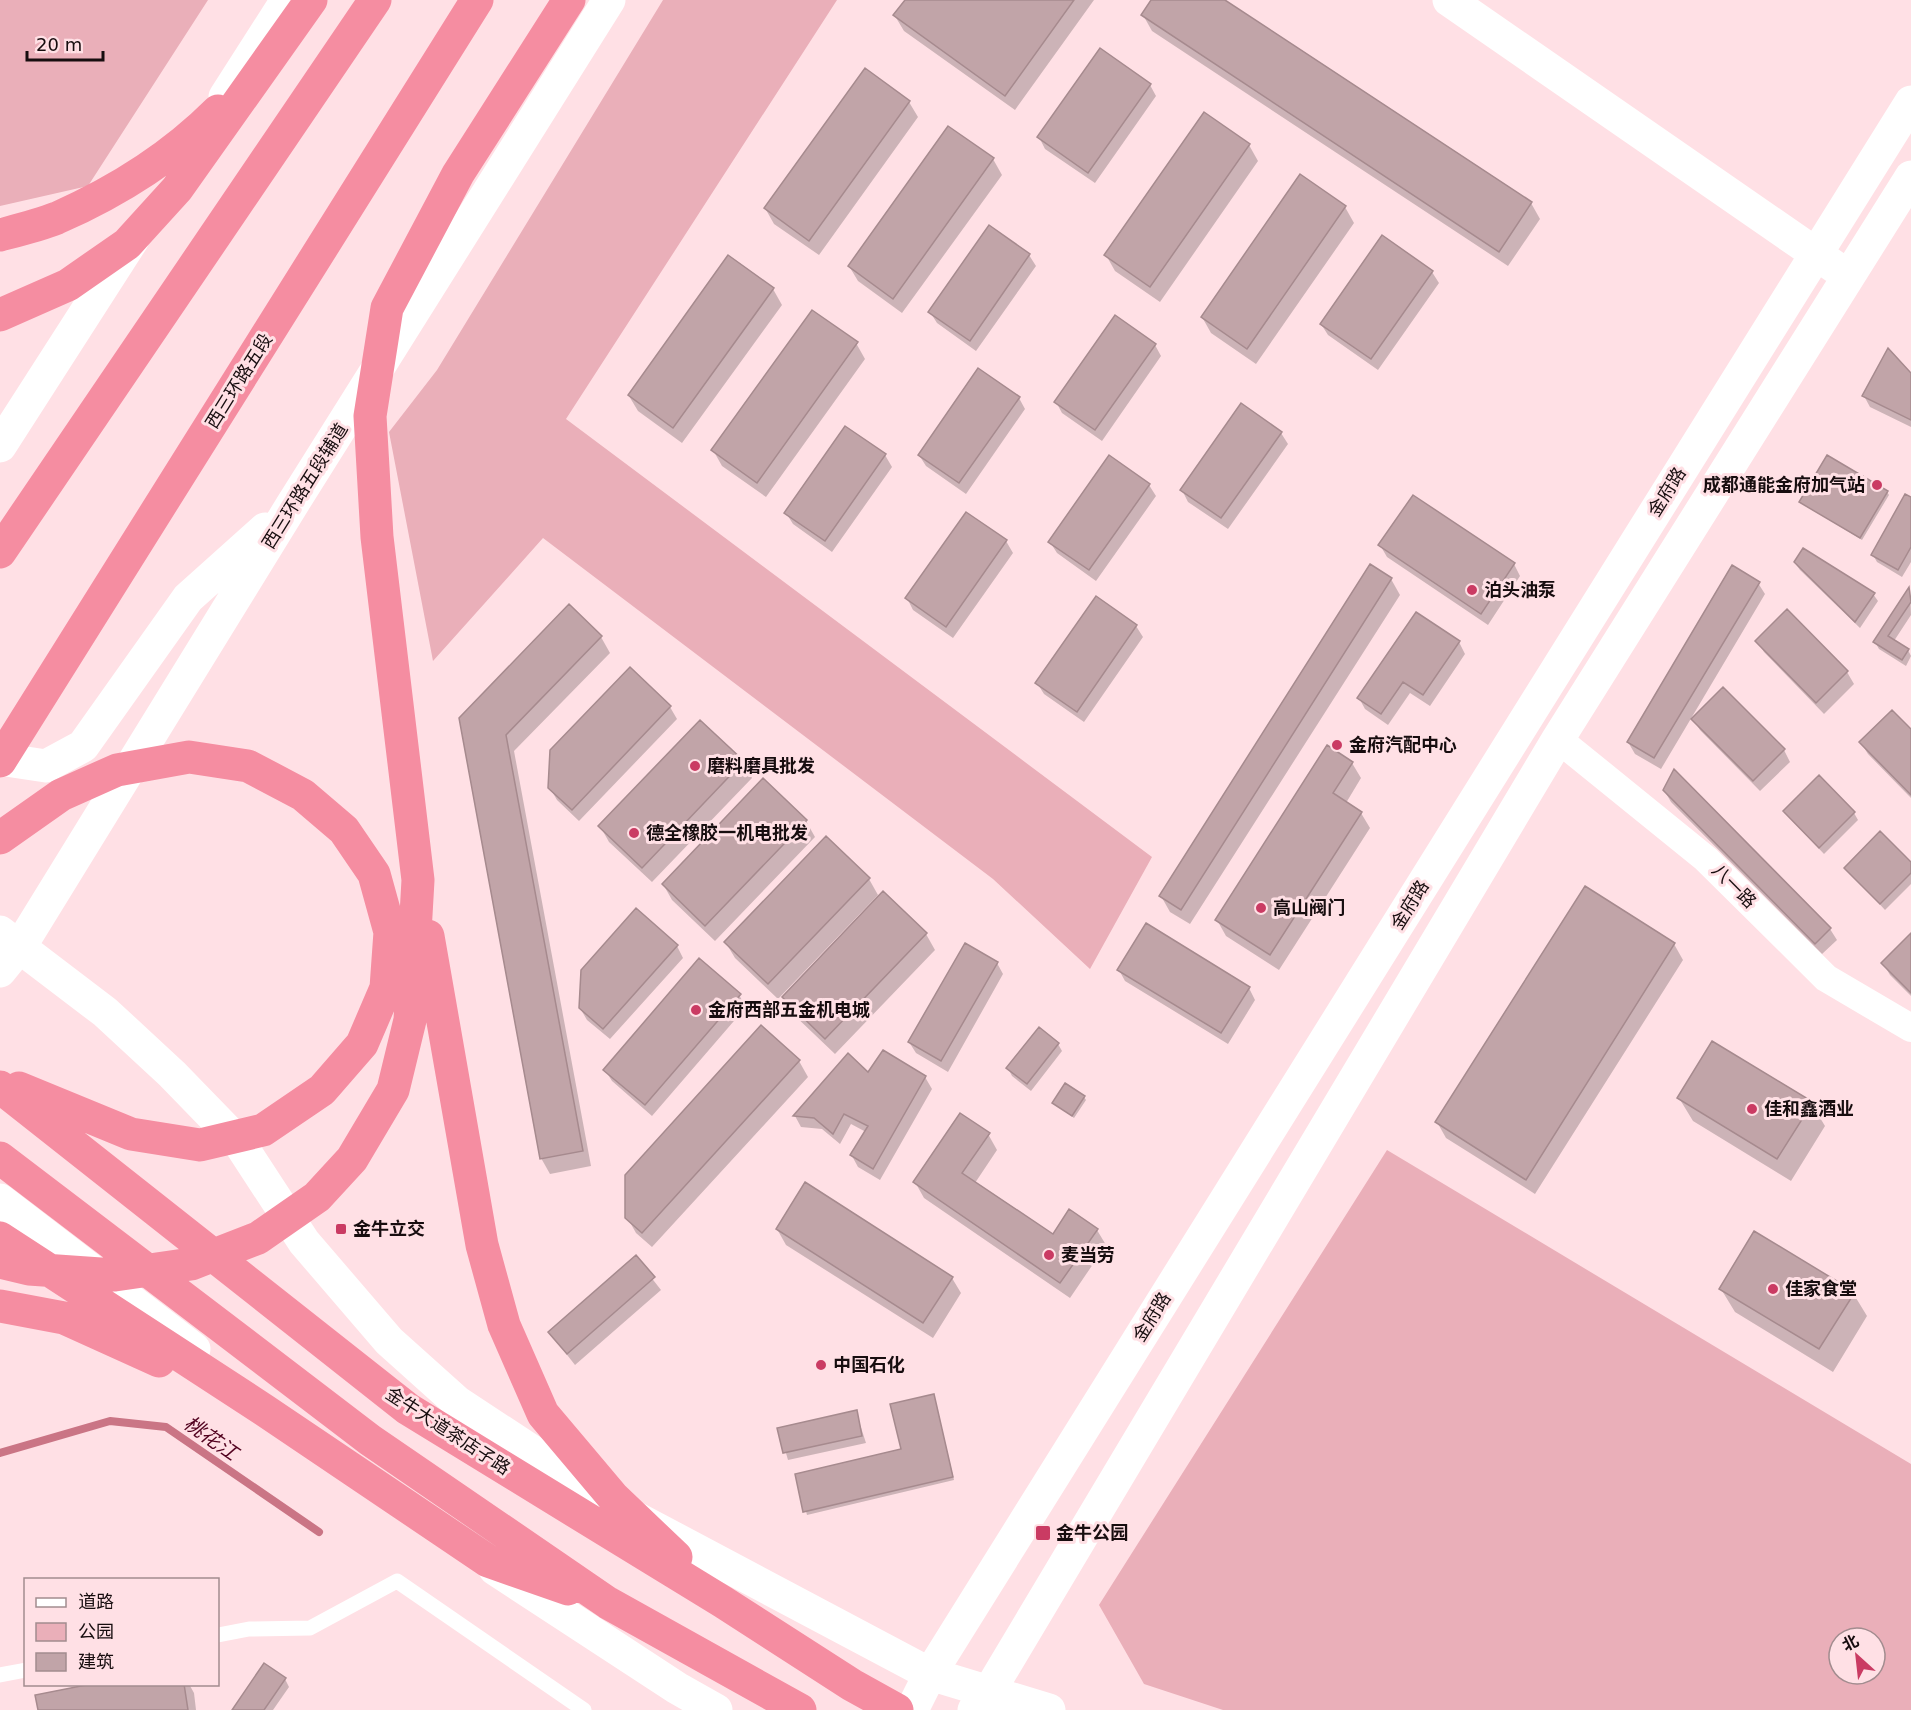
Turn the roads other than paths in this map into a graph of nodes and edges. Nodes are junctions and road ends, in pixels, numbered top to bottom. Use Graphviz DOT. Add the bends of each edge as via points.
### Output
graph roads {
  1 [pos="287,0"];
  2 [pos="311,0"];
  3 [pos="375,0"];
  4 [pos="477,0"];
  5 [pos="569,0"];
  6 [pos="609,0"];
  7 [pos="1449,0"];
  8 [pos="273,57"];
  9 [pos="1911,102"];
  10 [pos="1911,177"];
  11 [pos="0,235"];
  12 [pos="1816,254"];
  13 [pos="1849,276"];
  14 [pos="0,315"];
  15 [pos="0,446"];
  16 [pos="292,505"];
  17 [pos="0,552"];
  18 [pos="1558,740"];
  19 [pos="0,760"];
  20 [pos="0,838"];
  21 [pos="418,880"];
  22 [pos="11,939"];
  23 [pos="0,971"];
  24 [pos="1911,1028"];
  25 [pos="0,1080"];
  26 [pos="0,1087"];
  27 [pos="0,1158"];
  28 [pos="0,1200"];
  29 [pos="0,1238"];
  30 [pos="0,1262"];
  31 [pos="0,1306"];
  32 [pos="264,1410"];
  33 [pos="723,1602"];
  34 [pos="608,1604"];
  35 [pos="219,1635"];
  36 [pos="24,1670"];
  37 [pos="930,1674"];
  38 [pos="0,1675"];
  39 [pos="982,1700"];
  40 [pos="584,1710"];
  41 [pos="716,1710"];
  42 [pos="800,1710"];
  43 [pos="897,1710"];
  44 [pos="912,1710"];
  45 [pos="1049,1710"];
  1 -- 15 [label="main road"];
  2 -- 8 [label="highway"];
  3 -- 17 [label="highway"];
  4 -- 19 [label="highway, 西三环路五段"];
  5 -- 21 [label="highway" via="458,174 387,308 370,416 377,537"];
  6 -- 16 [label="main road, 西三环路五段辅道"];
  7 -- 12 [label="main road"];
  8 -- 11 [label="highway" via="202,127 129,181 56,218"];
  8 -- 14 [label="highway" via="177,189 127,244 68,285"];
  9 -- 12 [label="main road, 金府路"];
  10 -- 13 [label="main road"];
  12 -- 13 [label="main road"];
  12 -- 37 [label="main road, 金府路"];
  13 -- 18 [label="main road"];
  16 -- 19 [label="main road" via="188,598 83,746 46,766"];
  16 -- 22 [label="main road, 西三环路五段辅道"];
  18 -- 24 [label="street, 八一路" via="1706,859 1826,978"];
  18 -- 39 [label="main road"];
  20 -- 25 [label="highway" via="61,795 117,770 189,757 248,766 303,795 344,830 374,874 390,932 386,988 362,1044 321,1090 263,1130 200,1145 131,1134"];
  21 -- 30 [label="highway" via="410,1020 393,1090 352,1159 317,1197 258,1238 190,1264 115,1275 29,1269"];
  21 -- 33 [label="highway" via="482,1245 504,1325 543,1414 613,1497"];
  22 -- 23 [label="main road, 西三环路五段辅道"];
  22 -- 37 [label="main road" via="105,1012 240,1144 304,1242 389,1341 457,1402 621,1510"];
  26 -- 33 [label="highway, 金牛大道茶店子路" via="408,1408"];
  27 -- 34 [label="highway" via="370,1440"];
  28 -- 41 [label="main road" via="325,1449 434,1527 547,1604"];
  29 -- 32 [label="highway"];
  31 -- 32 [label="highway" via="64,1318"];
  32 -- 34 [label="highway" via="488,1561"];
  33 -- 43 [label="highway, 金牛大道茶店子路"];
  34 -- 42 [label="highway"];
  35 -- 40 [label="lane" via="249,1629 310,1628 397,1581"];
  36 -- 38 [label="lane"];
  37 -- 39 [label="main road"];
  37 -- 44 [label="main road, 金府路"];
  39 -- 45 [label="main road"];
}
